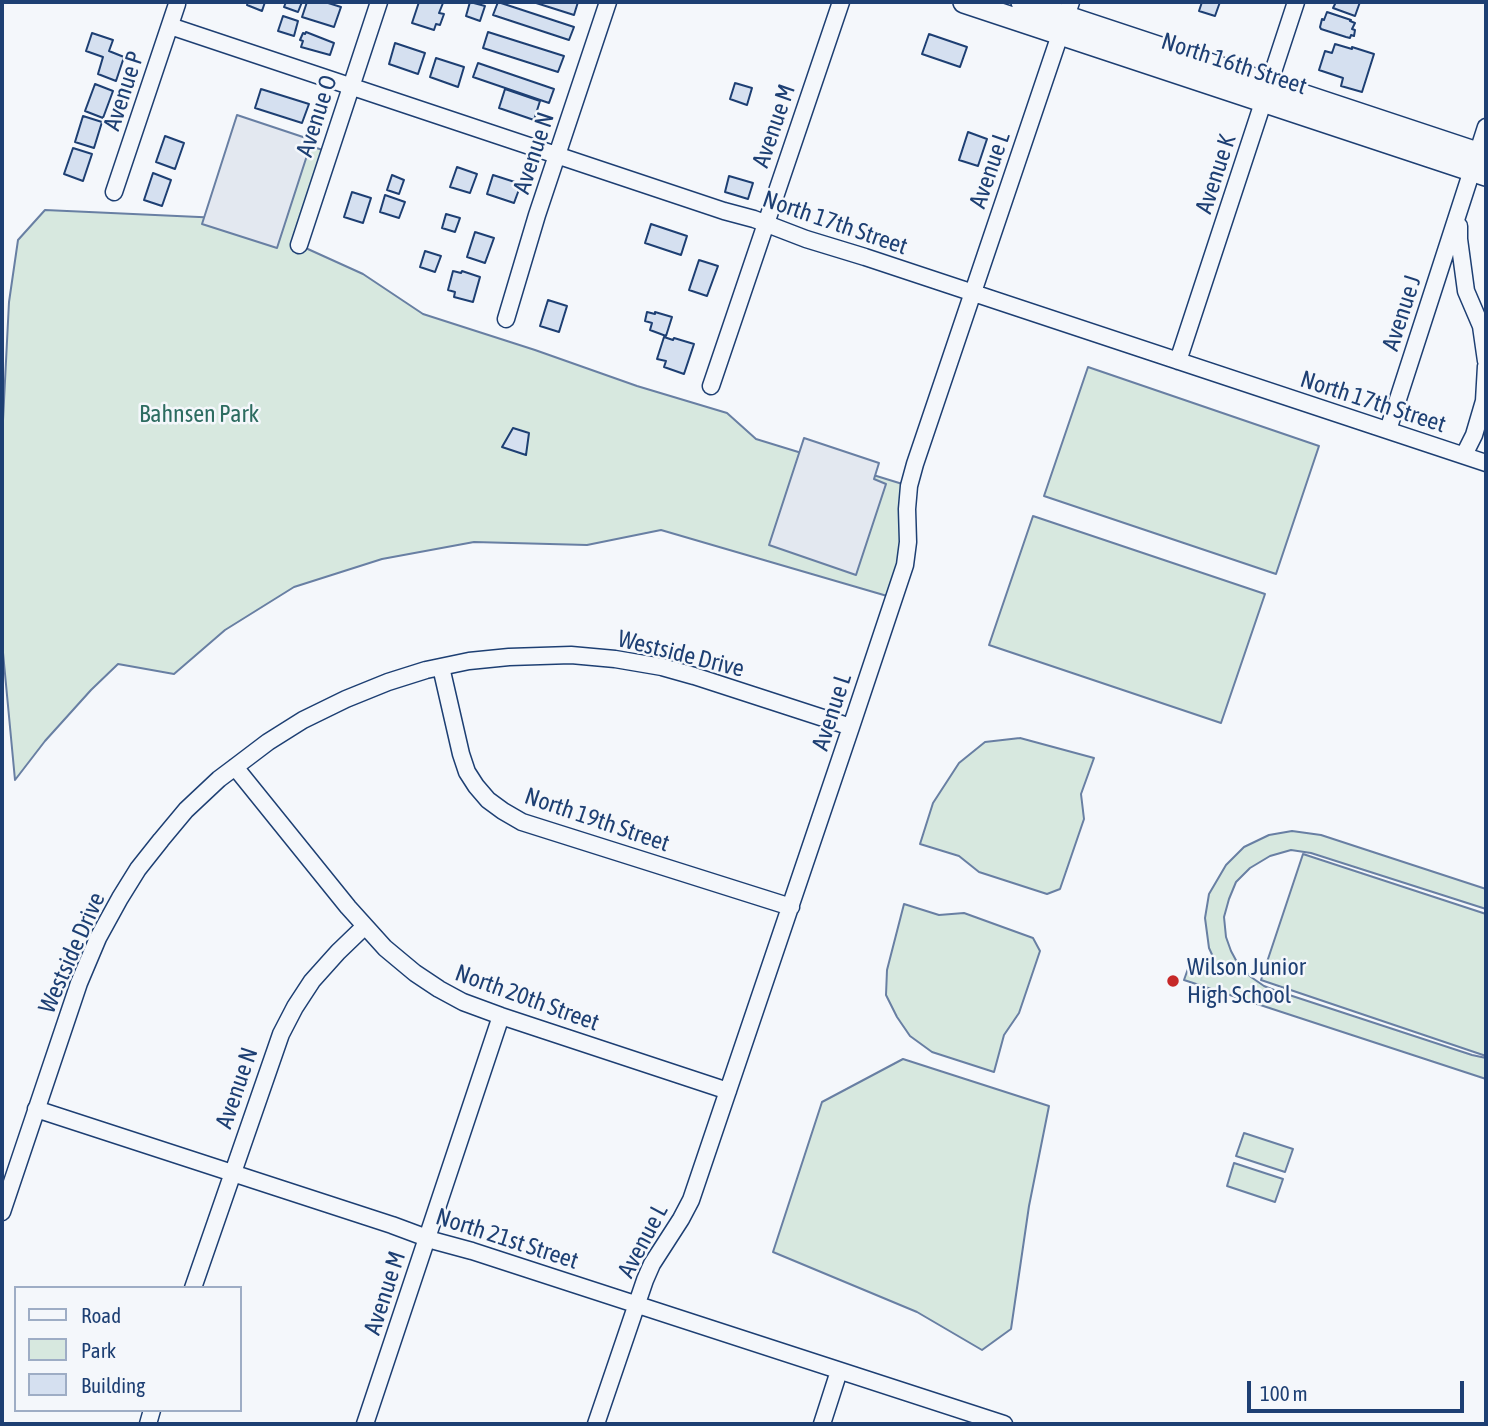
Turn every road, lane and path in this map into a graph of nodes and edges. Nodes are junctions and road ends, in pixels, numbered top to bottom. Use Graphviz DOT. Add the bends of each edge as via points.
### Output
graph roads {
  1 [pos="379,2"];
  2 [pos="608,2"];
  3 [pos="841,2"];
  4 [pos="964,2"];
  5 [pos="1022,2"];
  6 [pos="1296,2"];
  7 [pos="177,4"];
  8 [pos="1066,17"];
  9 [pos="170,26"];
  10 [pos="351,86"];
  11 [pos="1267,93"];
  12 [pos="1486,127"];
  13 [pos="558,154"];
  14 [pos="1481,164"];
  15 [pos="114,192"];
  16 [pos="1460,210"];
  17 [pos="765,223"];
  18 [pos="299,245"];
  19 [pos="973,293"];
  20 [pos="506,319"];
  21 [pos="1178,361"];
  22 [pos="1486,363"];
  23 [pos="710,386"];
  24 [pos="1388,430"];
  25 [pos="1464,456"];
  26 [pos="1486,463"];
  27 [pos="441,667"];
  28 [pos="851,727"];
  29 [pos="234,767"];
  30 [pos="791,907"];
  31 [pos="365,926"];
  32 [pos="501,1016"];
  33 [pos="729,1091"];
  34 [pos="36,1109"];
  35 [pos="232,1173"];
  36 [pos="2,1212"];
  37 [pos="427,1238"];
  38 [pos="195,1286"];
  39 [pos="637,1304"];
  40 [pos="839,1370"];
  41 [pos="365,1424"];
  42 [pos="596,1424"];
  43 [pos="822,1424"];
  44 [pos="1004,1424"];
  1 -- 10 [label="street, Avenue O"];
  2 -- 13 [label="street, Avenue N"];
  3 -- 17 [label="street, Avenue M"];
  4 -- 8 [label="main road, North 16th Street"];
  5 -- 8 [label="main road, North 16th Street"];
  6 -- 11 [label="street, Avenue K"];
  7 -- 9 [label="street, Avenue P"];
  8 -- 11 [label="main road, North 16th Street"];
  8 -- 19 [label="street, Avenue L"];
  9 -- 10 [label="street, North 17th Street"];
  9 -- 15 [label="street, Avenue P"];
  10 -- 13 [label="street, North 17th Street"];
  10 -- 18 [label="street, Avenue O"];
  11 -- 14 [label="main road, North 16th Street"];
  11 -- 21 [label="street, Avenue K"];
  12 -- 14 [label="street, Avenue J"];
  13 -- 17 [label="street, North 17th Street"];
  13 -- 20 [label="street, Avenue N"];
  14 -- 16 [label="street, Avenue J"];
  16 -- 22 [label="street, Avenue J" via="1466,291 1481,326"];
  16 -- 24 [label="street, Avenue J"];
  17 -- 19 [label="street, North 17th Street"];
  17 -- 23 [label="street, Avenue M"];
  19 -- 21 [label="street, North 17th Street"];
  19 -- 28 [label="street, Avenue L" via="915,464 908,498 905,565"];
  21 -- 24 [label="street, North 17th Street"];
  22 -- 25 [label="street, Avenue J" via="1484,401"];
  24 -- 25 [label="street, North 17th Street"];
  25 -- 26 [label="street, North 17th Street"];
  27 -- 28 [label="street, Westside Drive" via="509,656 615,659 694,676"];
  27 -- 29 [label="street, Westside Drive" via="346,699 303,720"];
  27 -- 30 [label="street, North 19th Street" via="467,772 488,800 503,811 522,822"];
  28 -- 30 [label="street, Avenue L"];
  29 -- 31 [label="street, North 20th Street"];
  29 -- 34 [label="street, Westside Drive" via="186,810 120,898 79,983"];
  30 -- 33 [label="street, Avenue L"];
  31 -- 32 [label="street, North 20th Street" via="385,948 439,989"];
  31 -- 35 [label="street, Avenue N" via="312,982 285,1025"];
  32 -- 33 [label="street, North 20th Street"];
  32 -- 37 [label="street, Avenue M"];
  33 -- 39 [label="street, Avenue L" via="691,1200 652,1264"];
  34 -- 35 [label="street, North 21st Street"];
  34 -- 36 [label="street, Westside Drive"];
  35 -- 37 [label="street, North 21st Street"];
  35 -- 38 [label="street, Avenue N"];
  37 -- 39 [label="street, North 21st Street"];
  37 -- 41 [label="street, Avenue M"];
  39 -- 40 [label="street, North 21st Street"];
  39 -- 42 [label="street, Avenue L"];
  40 -- 43 [label="street"];
  40 -- 44 [label="street, North 21st Street"];
}
